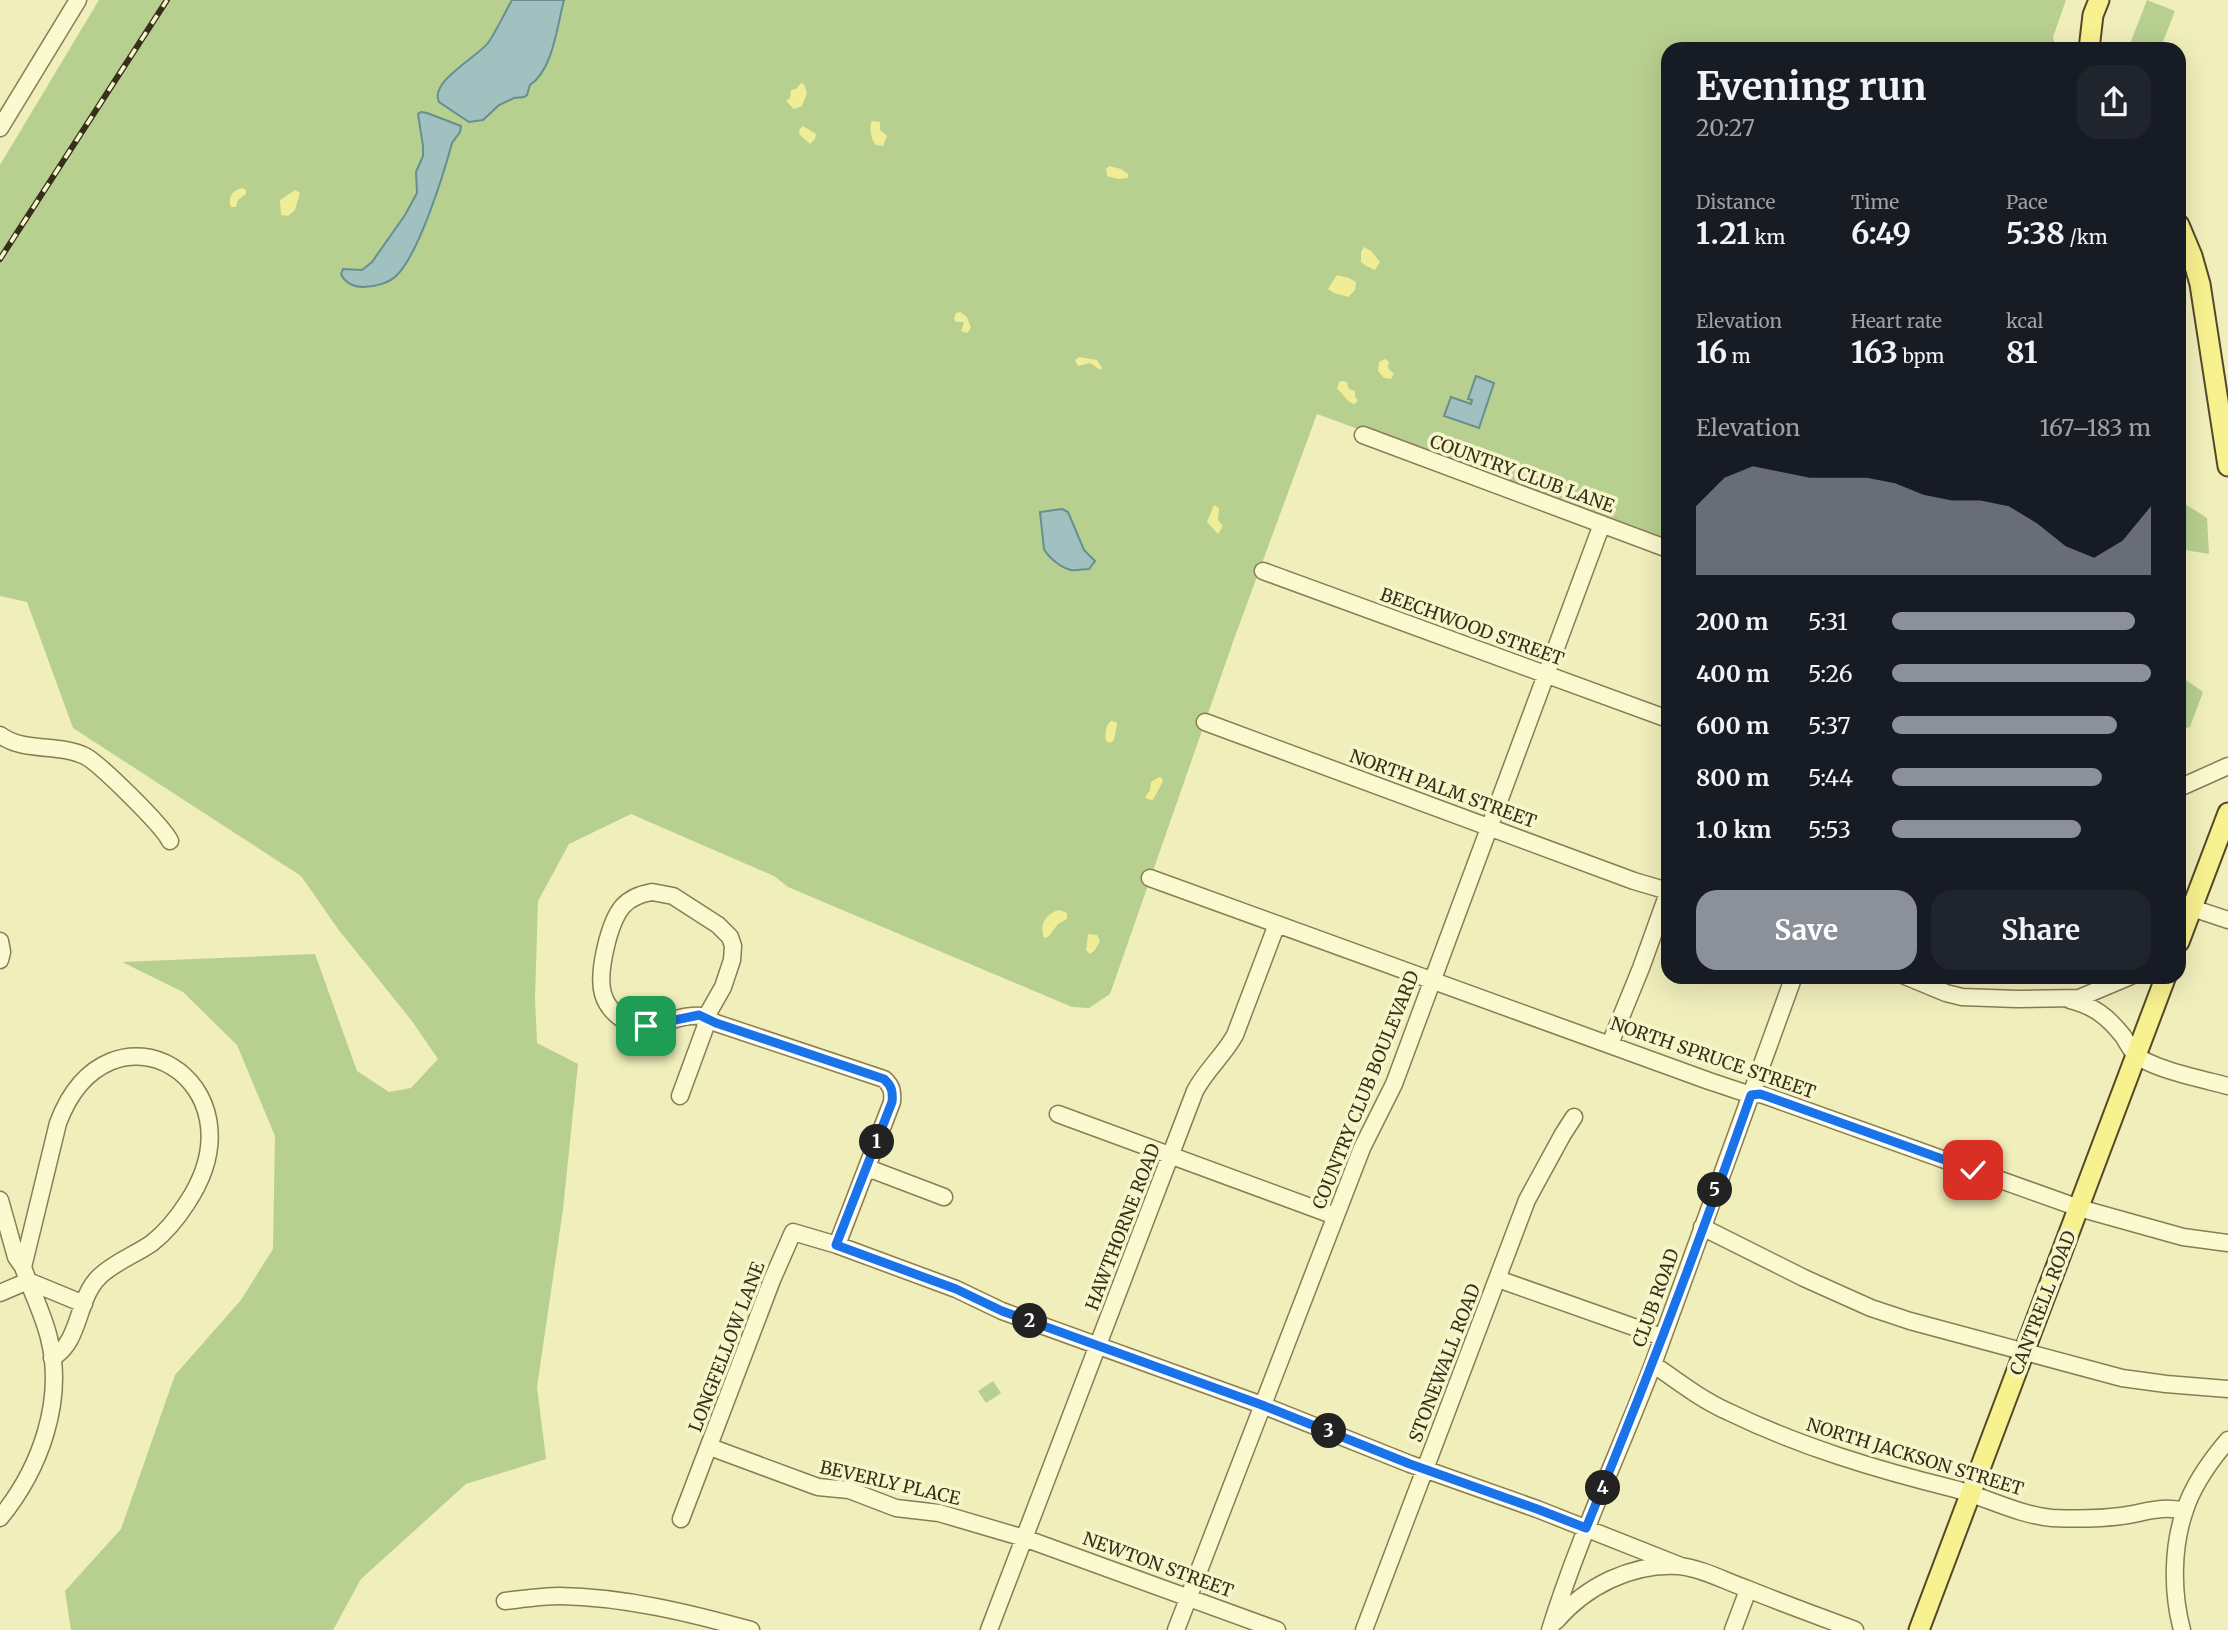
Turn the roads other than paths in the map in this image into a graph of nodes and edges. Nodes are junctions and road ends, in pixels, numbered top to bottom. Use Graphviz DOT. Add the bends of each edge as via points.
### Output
graph roads {
  1 [pos="78,0"];
  2 [pos="2099,0"];
  3 [pos="2090,42"];
  4 [pos="0,128"];
  5 [pos="2186,242"];
  6 [pos="1363,435"];
  7 [pos="2228,466"];
  8 [pos="1602,524"];
  9 [pos="1661,546"];
  10 [pos="1263,571"];
  11 [pos="1546,675"];
  12 [pos="1661,716"];
  13 [pos="1205,722"];
  14 [pos="0,735"];
  15 [pos="2228,766"];
  16 [pos="2186,785"];
  17 [pos="2228,813"];
  18 [pos="1489,826"];
  19 [pos="170,841"];
  20 [pos="1150,878"];
  21 [pos="1661,890"];
  22 [pos="2192,908"];
  23 [pos="1661,912"];
  24 [pos="2228,920"];
  25 [pos="1276,924"];
  26 [pos="2186,924"];
  27 [pos="0,942"];
  28 [pos="0,960"];
  29 [pos="1432,981"];
  30 [pos="1791,984"];
  31 [pos="1924,984"];
  32 [pos="2112,984"];
  33 [pos="2163,984"];
  34 [pos="2063,999"];
  35 [pos="706,1017"];
  36 [pos="1610,1044"];
  37 [pos="2136,1055"];
  38 [pos="2228,1086"];
  39 [pos="1751,1095"];
  40 [pos="680,1096"];
  41 [pos="1058,1114"];
  42 [pos="1574,1117"];
  43 [pos="1170,1156"];
  44 [pos="865,1172"];
  45 [pos="944,1197"];
  46 [pos="0,1200"];
  47 [pos="2079,1208"];
  48 [pos="1335,1216"];
  49 [pos="1702,1227"];
  50 [pos="2228,1243"];
  51 [pos="836,1245"];
  52 [pos="26,1274"];
  53 [pos="1498,1279"];
  54 [pos="0,1293"];
  55 [pos="84,1304"];
  56 [pos="1662,1337"];
  57 [pos="1098,1346"];
  58 [pos="2024,1353"];
  59 [pos="52,1358"];
  60 [pos="1653,1364"];
  61 [pos="2228,1389"];
  62 [pos="1262,1405"];
  63 [pos="2228,1440"];
  64 [pos="710,1447"];
  65 [pos="1426,1469"];
  66 [pos="1971,1494"];
  67 [pos="2184,1511"];
  68 [pos="0,1518"];
  69 [pos="681,1519"];
  70 [pos="1586,1528"];
  71 [pos="1024,1538"];
  72 [pos="1681,1566"];
  73 [pos="1748,1590"];
  74 [pos="1189,1597"];
  75 [pos="505,1601"];
  76 [pos="751,1630"];
  77 [pos="989,1630"];
  78 [pos="1176,1630"];
  79 [pos="1277,1630"];
  80 [pos="1364,1630"];
  81 [pos="1550,1630"];
  82 [pos="1733,1630"];
  83 [pos="1855,1630"];
  84 [pos="1919,1630"];
  85 [pos="2182,1630"];
  1 -- 4 [label="street"];
  2 -- 3 [label="main road"];
  5 -- 7 [label="main road" via="2200,284"];
  6 -- 8 [label="street, COUNTRY CLUB LANE"];
  8 -- 9 [label="street, COUNTRY CLUB LANE"];
  8 -- 11 [label="street, COUNTRY CLUB BOULEVARD"];
  10 -- 11 [label="street, BEECHWOOD STREET"];
  11 -- 12 [label="street, BEECHWOOD STREET"];
  11 -- 18 [label="street, COUNTRY CLUB BOULEVARD"];
  13 -- 18 [label="street, NORTH PALM STREET"];
  14 -- 19 [label="street" via="19,744 85,756 155,821"];
  15 -- 16 [label="street"];
  17 -- 22 [label="main road"];
  18 -- 21 [label="street, NORTH PALM STREET"];
  18 -- 29 [label="street, COUNTRY CLUB BOULEVARD"];
  20 -- 25 [label="street, NORTH SPRUCE STREET"];
  22 -- 24 [label="street"];
  22 -- 26 [label="main road"];
  23 -- 36 [label="street"];
  25 -- 29 [label="street, NORTH SPRUCE STREET"];
  25 -- 43 [label="street, HAWTHORNE ROAD" via="1235,1035 1199,1083"];
  27 -- 28 [label="street"];
  29 -- 36 [label="street, NORTH SPRUCE STREET"];
  29 -- 48 [label="street, COUNTRY CLUB BOULEVARD" via="1394,1084"];
  30 -- 39 [label="street, CLUB ROAD"];
  31 -- 34 [label="street" via="1962,997"];
  32 -- 34 [label="street" via="2079,998"];
  33 -- 37 [label="main road, CANTRELL ROAD"];
  34 -- 37 [label="street" via="2100,1012"];
  35 -- 35 [label="street" via="633,1024 606,1003 601,978 609,935 617,914 633,898 652,892 673,896 730,937 732,960"];
  35 -- 40 [label="street"];
  35 -- 44 [label="street" via="884,1079 893,1092 892,1102"];
  36 -- 39 [label="street, NORTH SPRUCE STREET"];
  37 -- 38 [label="street"];
  37 -- 47 [label="main road, CANTRELL ROAD"];
  39 -- 47 [label="street, NORTH SPRUCE STREET" via="1769,1097"];
  39 -- 49 [label="street, CLUB ROAD"];
  41 -- 43 [label="street"];
  42 -- 53 [label="street, STONEWALL ROAD" via="1527,1200"];
  43 -- 48 [label="street"];
  43 -- 57 [label="street, HAWTHORNE ROAD"];
  44 -- 45 [label="street" via="873,1170"];
  44 -- 51 [label="street"];
  46 -- 52 [label="street" via="16,1257"];
  47 -- 50 [label="street, NORTH SPRUCE STREET" via="2183,1237"];
  47 -- 58 [label="main road, CANTRELL ROAD"];
  48 -- 62 [label="street, COUNTRY CLUB BOULEVARD"];
  49 -- 56 [label="street, CLUB ROAD"];
  49 -- 58 [label="street" via="1871,1307"];
  51 -- 57 [label="street"];
  51 -- 64 [label="street, LONGFELLOW LANE" via="793,1232"];
  52 -- 54 [label="street"];
  52 -- 55 [label="street"];
  52 -- 55 [label="street" via="58,1123 78,1085 94,1069 121,1058 150,1058 176,1069 197,1090 209,1117 210,1144 203,1173 168,1227 102,1274"];
  52 -- 59 [label="street"];
  53 -- 56 [label="street"];
  53 -- 65 [label="street, STONEWALL ROAD"];
  55 -- 59 [label="street" via="65,1348"];
  56 -- 60 [label="street, CLUB ROAD"];
  57 -- 62 [label="street"];
  57 -- 71 [label="street, HAWTHORNE ROAD"];
  58 -- 61 [label="street" via="2122,1378"];
  58 -- 66 [label="main road, CANTRELL ROAD"];
  59 -- 68 [label="street" via="52,1400 43,1444 30,1474"];
  60 -- 66 [label="street, NORTH JACKSON STREET" via="1727,1412 1768,1429 1876,1468"];
  60 -- 70 [label="street, CLUB ROAD"];
  62 -- 65 [label="street"];
  62 -- 74 [label="street, COUNTRY CLUB BOULEVARD"];
  63 -- 67 [label="street"];
  64 -- 69 [label="street, LONGFELLOW LANE"];
  64 -- 71 [label="street, BEVERLY PLACE" via="818,1487 849,1490 896,1508 939,1513"];
  65 -- 70 [label="street"];
  65 -- 80 [label="street, STONEWALL ROAD"];
  66 -- 67 [label="street, NORTH JACKSON STREET" via="2050,1518 2097,1518 2162,1508"];
  66 -- 84 [label="main road, CANTRELL ROAD"];
  67 -- 85 [label="street" via="2174,1574"];
  70 -- 72 [label="street"];
  70 -- 81 [label="street, CLUB ROAD"];
  71 -- 74 [label="street, NEWTON STREET"];
  71 -- 77 [label="street, HAWTHORNE ROAD"];
  72 -- 73 [label="street"];
  72 -- 81 [label="street" via="1643,1569 1606,1581 1564,1611"];
  73 -- 82 [label="street"];
  73 -- 83 [label="street"];
  74 -- 78 [label="street, COUNTRY CLUB BOULEVARD"];
  74 -- 79 [label="street, NEWTON STREET"];
  75 -- 76 [label="street" via="613,1600"];
}
